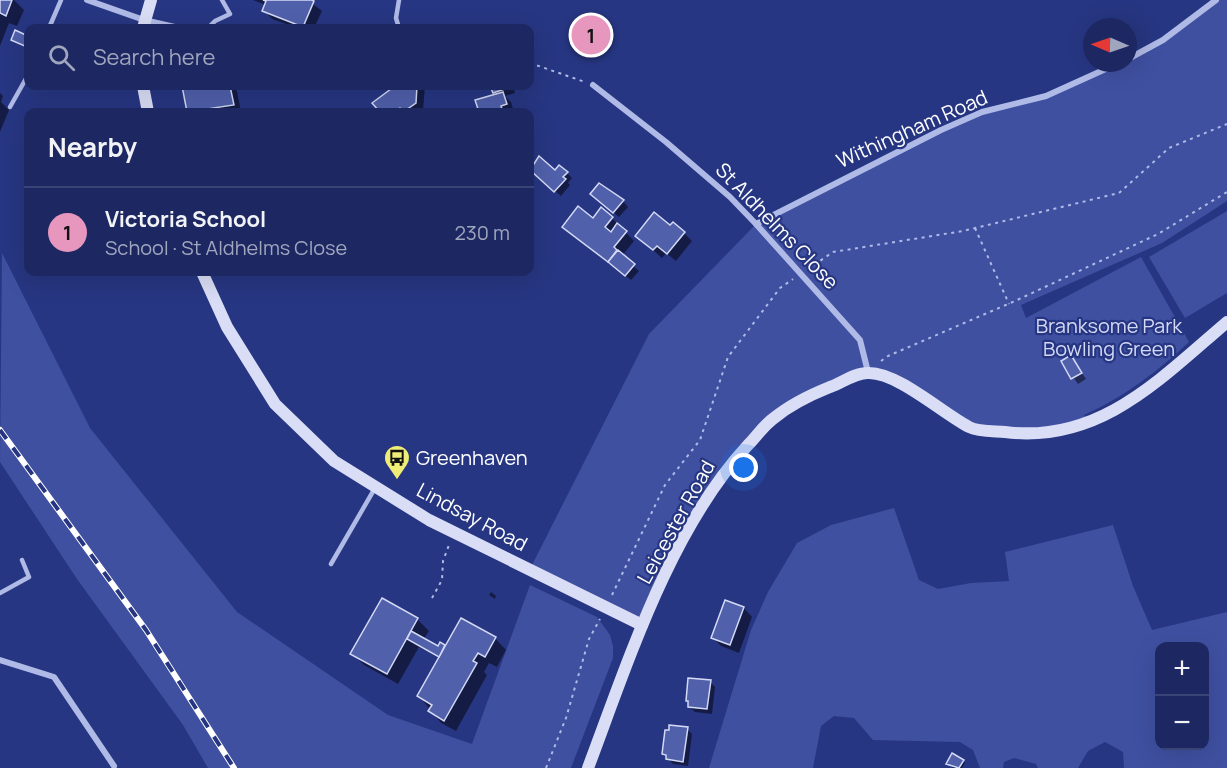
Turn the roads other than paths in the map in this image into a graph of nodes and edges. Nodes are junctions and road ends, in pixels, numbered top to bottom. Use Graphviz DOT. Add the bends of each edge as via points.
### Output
graph roads {
  1 [pos="61,0"];
  2 [pos="87,0"];
  3 [pos="151,0"];
  4 [pos="222,0"];
  5 [pos="399,0"];
  6 [pos="1216,0"];
  7 [pos="51,24"];
  8 [pos="143,24"];
  9 [pos="212,24"];
  10 [pos="398,24"];
  11 [pos="1137,54"];
  12 [pos="1099,72"];
  13 [pos="24,82"];
  14 [pos="593,85"];
  15 [pos="144,90"];
  16 [pos="10,107"];
  17 [pos="147,108"];
  18 [pos="756,224"];
  19 [pos="204,276"];
  20 [pos="1227,322"];
  21 [pos="868,372"];
  22 [pos="376,485"];
  23 [pos="22,560"];
  24 [pos="331,564"];
  25 [pos="0,593"];
  26 [pos="642,625"];
  27 [pos="0,660"];
  28 [pos="114,766"];
  29 [pos="588,768"];
  1 -- 7 [label="lane"];
  2 -- 8 [label="street"];
  3 -- 8 [label="street"];
  4 -- 9 [label="lane" via="230,14"];
  5 -- 10 [label="lane"];
  6 -- 11 [label="street" via="1163,40"];
  12 -- 18 [label="street, Withingham Road" via="1046,96 982,112 940,130"];
  13 -- 16 [label="lane"];
  14 -- 18 [label="street, St Aldhelms Close" via="730,197"];
  15 -- 17 [label="street"];
  18 -- 21 [label="street, St Aldhelms Close" via="860,340"];
  19 -- 22 [label="street, Lindsay Road" via="227,327 275,404 334,461"];
  20 -- 21 [label="street" via="1149,389 1109,415 1062,430 1022,434 972,428 897,380"];
  21 -- 26 [label="street, Leicester Road" via="810,395 773,418 723,472 683,541"];
  22 -- 24 [label="lane"];
  22 -- 26 [label="street, Lindsay Road" via="429,520"];
  23 -- 25 [label="lane" via="29,578"];
  26 -- 29 [label="street, Leicester Road"];
  27 -- 28 [label="street" via="54,677"];
}
